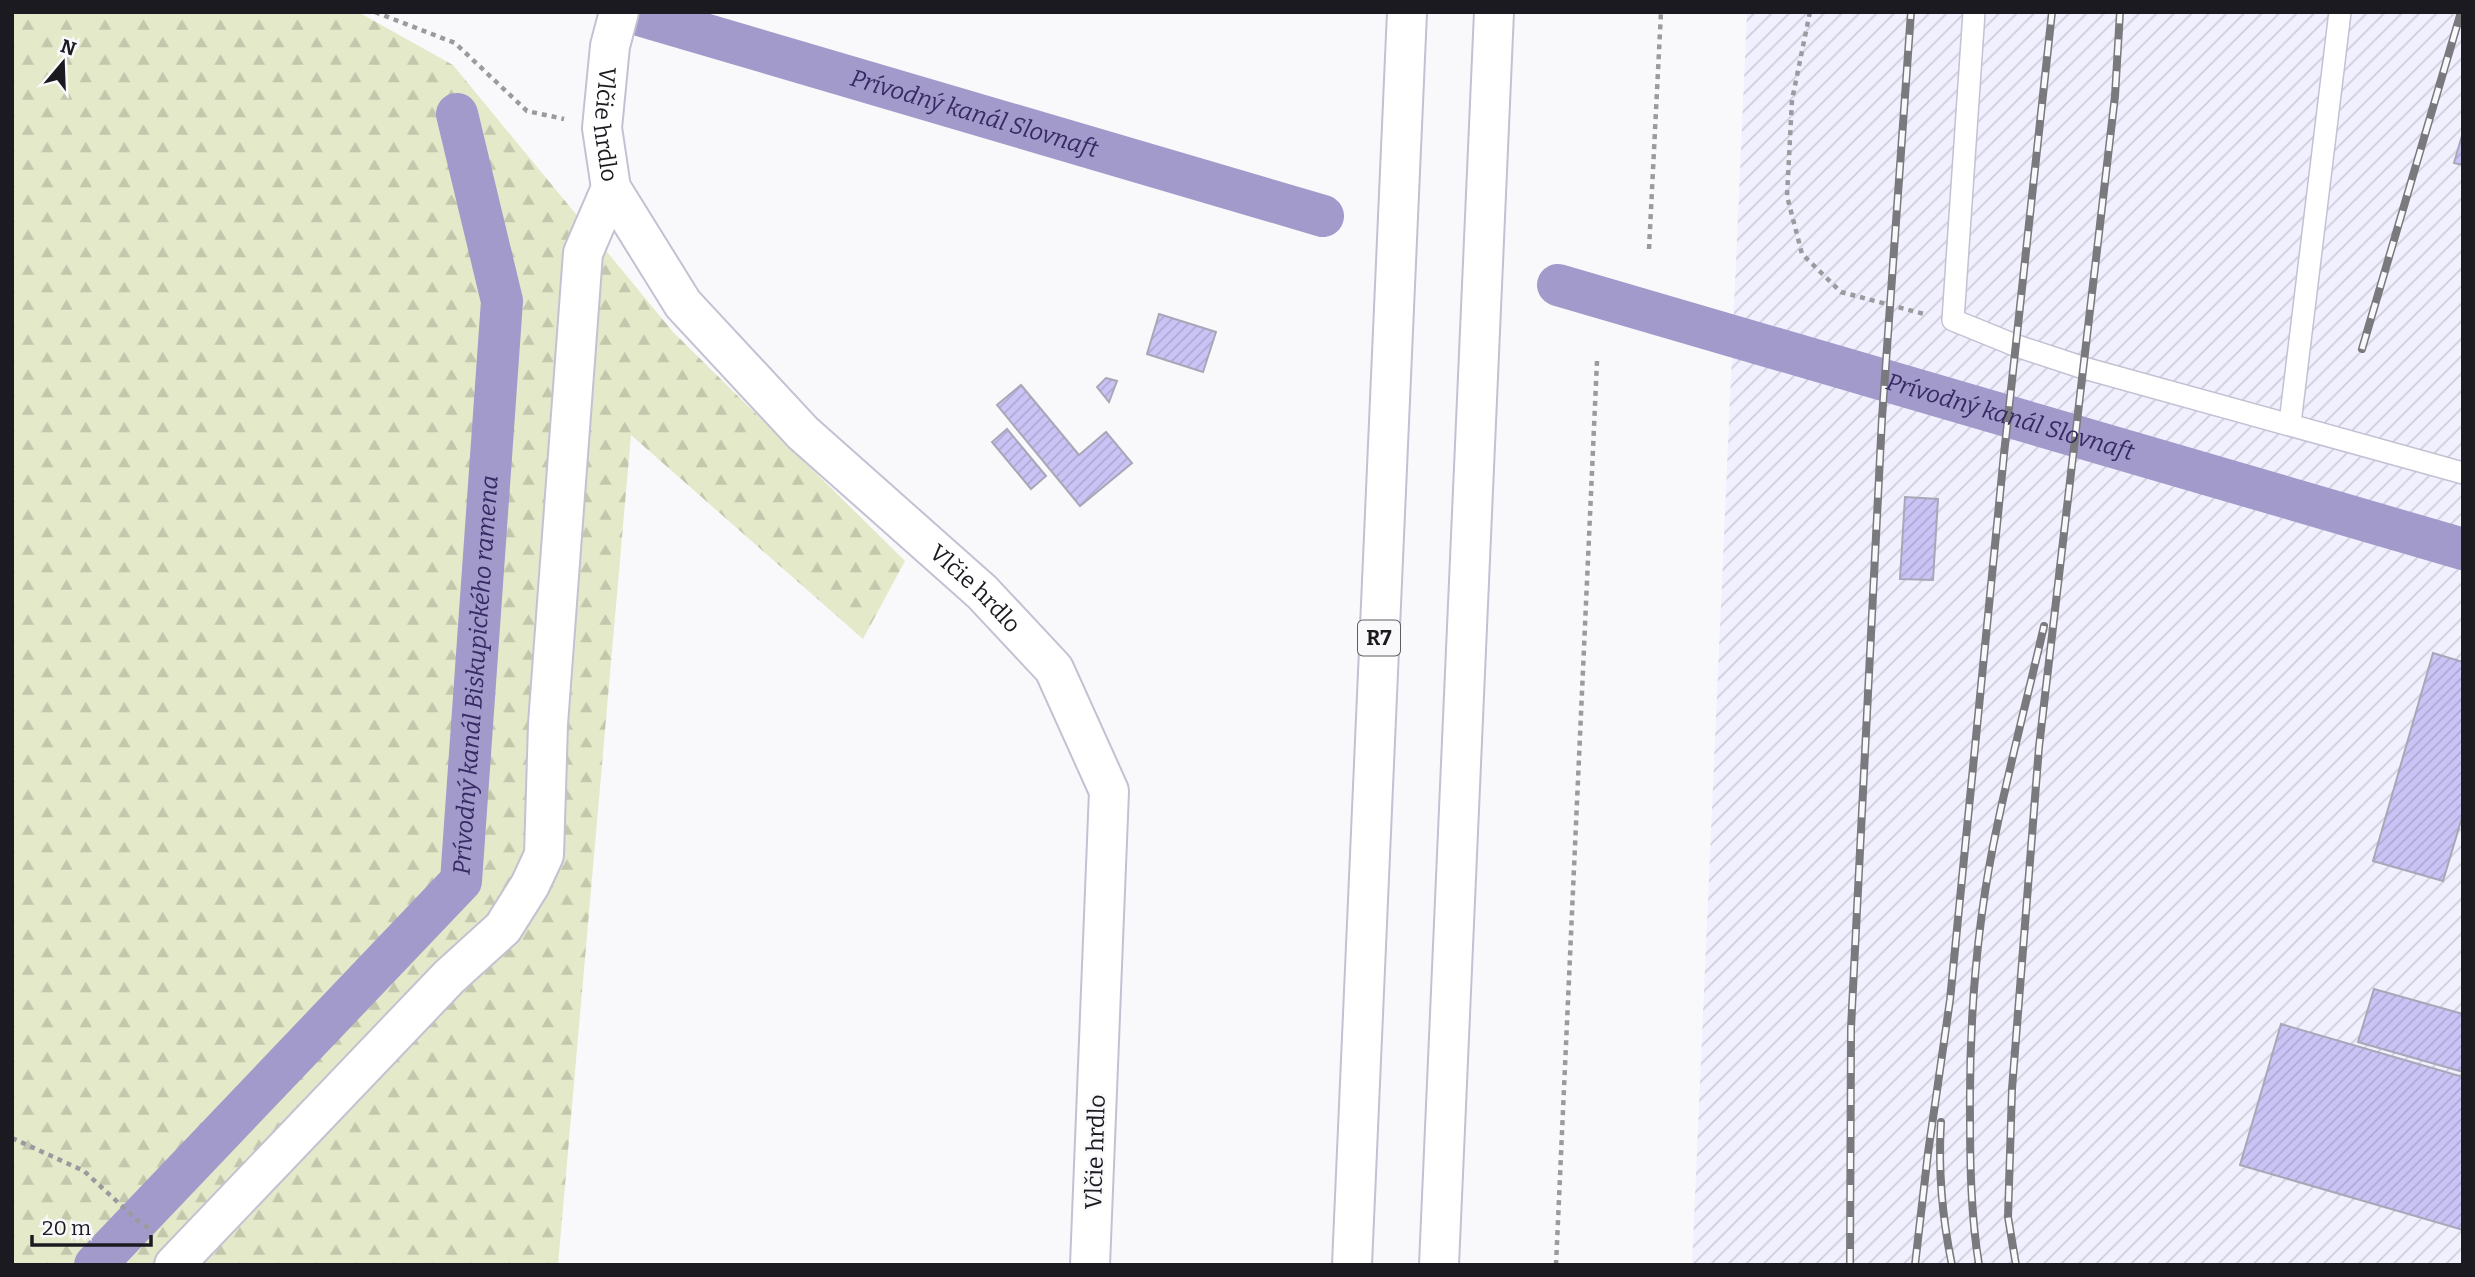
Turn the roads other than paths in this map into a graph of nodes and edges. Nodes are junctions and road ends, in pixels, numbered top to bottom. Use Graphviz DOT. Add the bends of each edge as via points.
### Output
graph roads {
  1 [pos="1407,12"];
  2 [pos="1494,12"];
  3 [pos="1974,12"];
  4 [pos="2340,12"];
  5 [pos="614,29"];
  6 [pos="611,188"];
  7 [pos="2290,424"];
  8 [pos="2463,473"];
  9 [pos="180,1259"];
  10 [pos="1090,1265"];
  11 [pos="1352,1265"];
  12 [pos="1439,1265"];
  1 -- 11 [label="main road, R7"];
  2 -- 12 [label="main road"];
  3 -- 7 [label="lane" via="1952,320 2084,368"];
  4 -- 7 [label="lane"];
  5 -- 6 [label="main road, Vlčie hrdlo" via="602,128"];
  6 -- 9 [label="main road" via="583,253 548,724 544,855 503,928 449,977"];
  6 -- 10 [label="main road, Vlčie hrdlo" via="683,304 803,433 982,592 1054,669 1109,791"];
  7 -- 8 [label="lane"];
}
